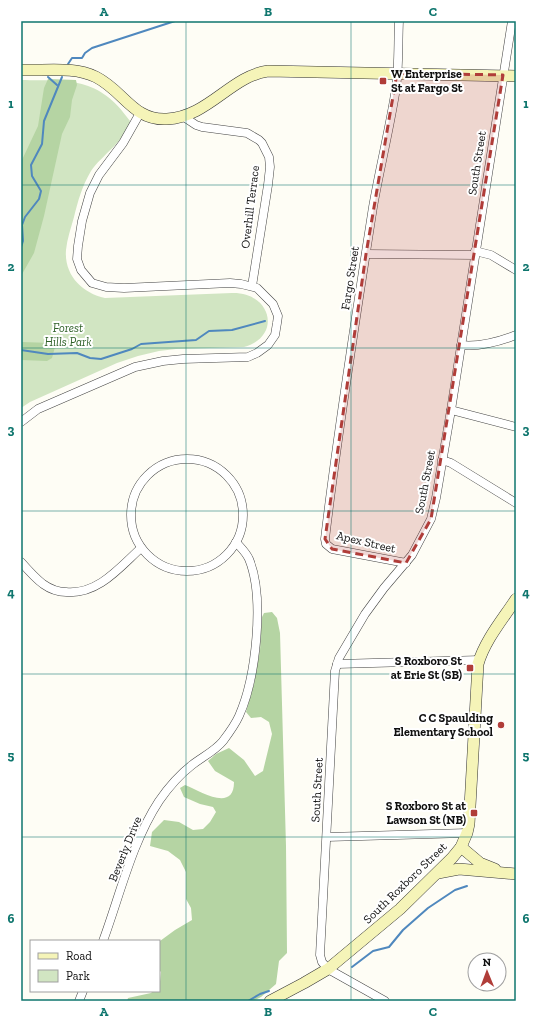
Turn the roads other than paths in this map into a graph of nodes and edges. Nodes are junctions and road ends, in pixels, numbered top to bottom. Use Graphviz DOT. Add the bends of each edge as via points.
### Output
graph roads {
  1 [pos="399,21"];
  2 [pos="512,21"];
  3 [pos="21,70"];
  4 [pos="398,73"];
  5 [pos="503,75"];
  6 [pos="516,76"];
  7 [pos="140,113"];
  8 [pos="184,117"];
  9 [pos="475,253"];
  10 [pos="366,254"];
  11 [pos="516,270"];
  12 [pos="252,286"];
  13 [pos="516,335"];
  14 [pos="461,345"];
  15 [pos="451,410"];
  16 [pos="21,422"];
  17 [pos="516,427"];
  18 [pos="442,460"];
  19 [pos="516,503"];
  20 [pos="325,539"];
  21 [pos="236,542"];
  22 [pos="141,548"];
  23 [pos="21,562"];
  24 [pos="406,563"];
  25 [pos="516,599"];
  26 [pos="480,660"];
  27 [pos="337,664"];
  28 [pos="467,833"];
  29 [pos="327,837"];
  30 [pos="459,850"];
  31 [pos="477,871"];
  32 [pos="437,873"];
  33 [pos="516,874"];
  34 [pos="103,940"];
  35 [pos="328,969"];
  36 [pos="270,1001"];
  37 [pos="385,1001"];
  1 -- 4 [label="street, Fargo Street"];
  2 -- 5 [label="street, South Street"];
  3 -- 7 [label="street" via="71,71 90,75 111,87"];
  4 -- 5 [label="street"];
  4 -- 8 [label="street" via="263,71 250,76"];
  4 -- 10 [label="street, Fargo Street"];
  5 -- 6 [label="street"];
  5 -- 9 [label="street, South Street"];
  7 -- 8 [label="street" via="150,118"];
  7 -- 12 [label="street" via="90,193 78,246 77,259 80,270 92,283 106,287 230,283"];
  8 -- 12 [label="street, Overhill Terrace" via="202,127 254,136 262,143 269,157 268,184"];
  9 -- 10 [label="street"];
  9 -- 11 [label="street" via="491,255"];
  9 -- 14 [label="street, South Street"];
  10 -- 20 [label="street, Fargo Street"];
  12 -- 16 [label="street" via="274,304 278,316 275,335 268,345 257,353 239,358 183,359 135,367 38,409"];
  13 -- 14 [label="street" via="480,345"];
  14 -- 15 [label="street, South Street"];
  15 -- 17 [label="street"];
  15 -- 18 [label="street, South Street"];
  18 -- 19 [label="street"];
  18 -- 24 [label="street, South Street" via="431,519"];
  20 -- 24 [label="street, Apex Street" via="326,544 332,549"];
  21 -- 22 [label="street" via="224,557 213,564 189,571 164,566 153,560"];
  21 -- 22 [label="street" via="241,528 242,512 240,497 232,483 214,466 182,459 166,463 154,470 136,492 131,508 131,524"];
  21 -- 34 [label="street, Beverly Drive" via="248,558 256,598 255,652 246,698 236,722 221,743 177,779 153,812 141,835"];
  22 -- 23 [label="street" via="106,580 95,587 78,592 61,592 47,587"];
  24 -- 27 [label="street, South Street" via="370,605"];
  25 -- 26 [label="street, South Roxboro Street" via="488,642"];
  26 -- 27 [label="street"];
  26 -- 28 [label="street, South Roxboro Street"];
  27 -- 29 [label="street, South Street"];
  28 -- 29 [label="street"];
  28 -- 30 [label="street, South Roxboro Street"];
  29 -- 35 [label="street, South Street" via="320,949 322,962"];
  30 -- 31 [label="street"];
  30 -- 32 [label="street, South Roxboro Street"];
  30 -- 33 [label="street" via="482,864"];
  31 -- 32 [label="street" via="458,869"];
  31 -- 33 [label="street"];
  32 -- 35 [label="street, South Roxboro Street" via="400,909"];
  35 -- 36 [label="street, South Roxboro Street"];
  35 -- 37 [label="street"];
}
